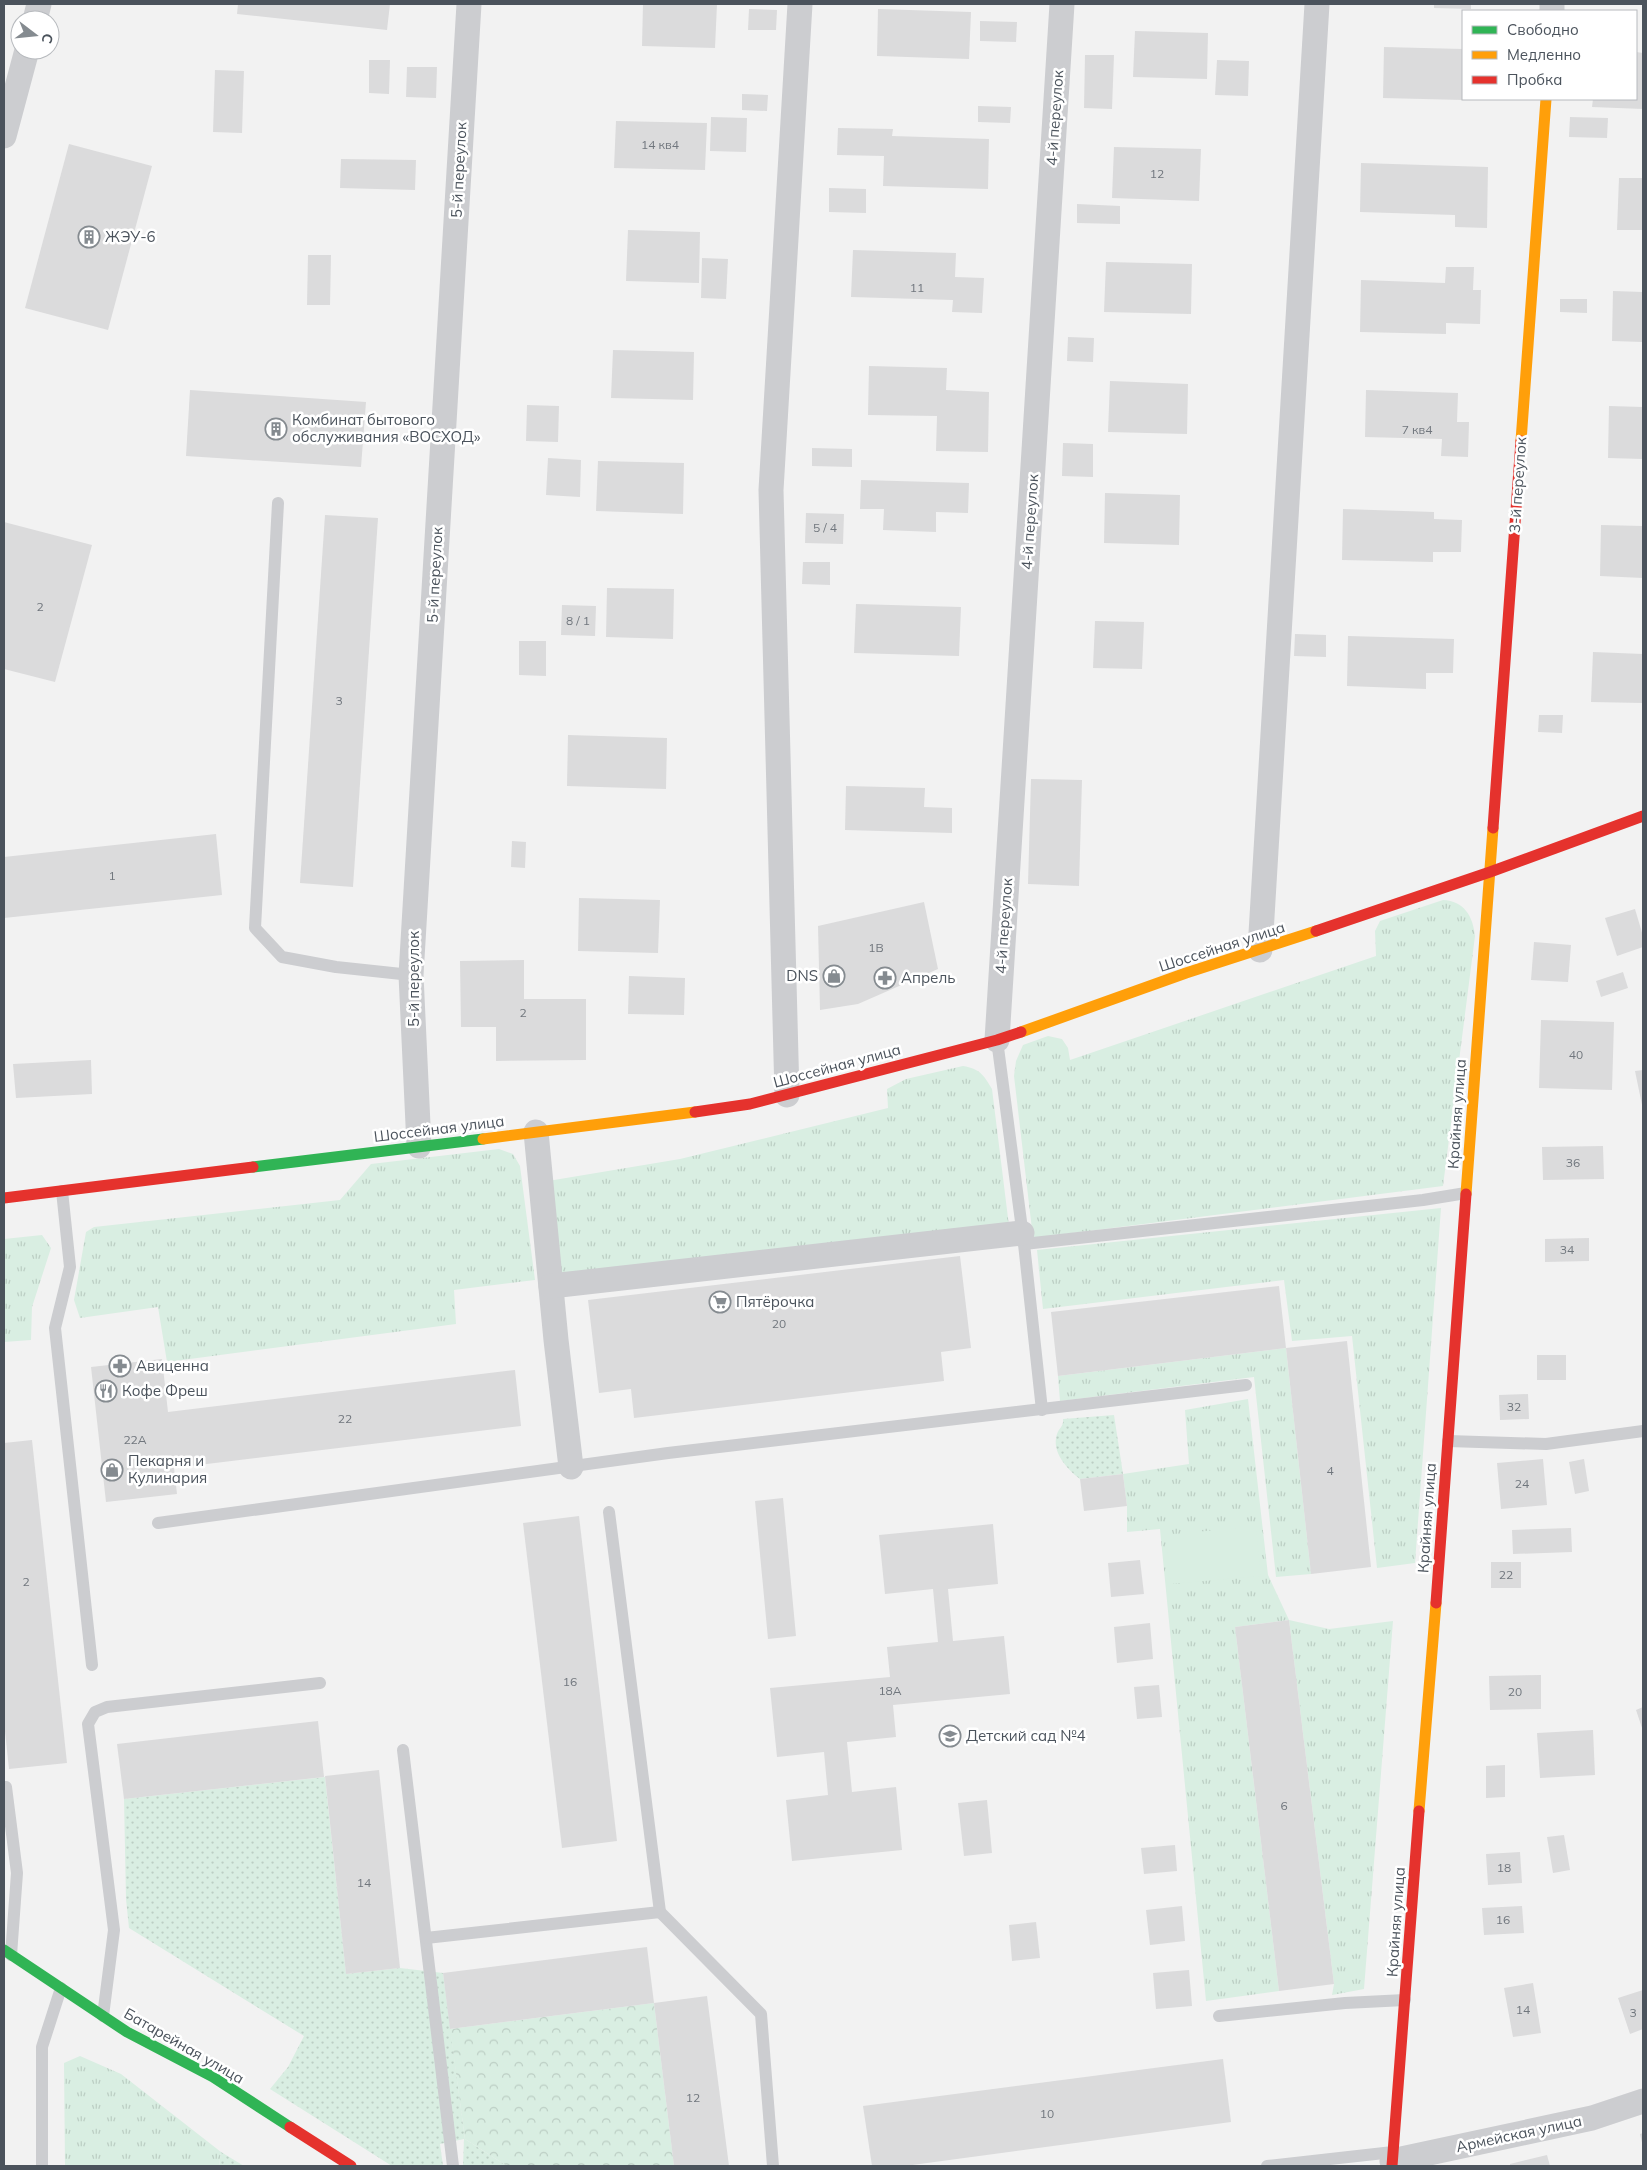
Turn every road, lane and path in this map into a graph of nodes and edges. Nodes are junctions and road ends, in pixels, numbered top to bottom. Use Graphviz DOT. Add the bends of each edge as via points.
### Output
graph roads {
  1 [pos="469,4"];
  2 [pos="800,4"];
  3 [pos="1062,4"];
  4 [pos="1317,4"];
  5 [pos="24,60"];
  6 [pos="1546,100"];
  7 [pos="4,136"];
  8 [pos="278,503"];
  9 [pos="1643,816"];
  10 [pos="1490,872"];
  11 [pos="1260,950"];
  12 [pos="411,975"];
  13 [pos="997,1040"];
  14 [pos="787,1095"];
  15 [pos="536,1132"];
  16 [pos="419,1146"];
  17 [pos="62,1191"];
  18 [pos="1466,1193"];
  19 [pos="4,1198"];
  20 [pos="1023,1239"];
  21 [pos="551,1286"];
  22 [pos="1246,1385"];
  23 [pos="1042,1410"];
  24 [pos="1643,1431"];
  25 [pos="1448,1441"];
  26 [pos="571,1467"];
  27 [pos="609,1512"];
  28 [pos="158,1523"];
  29 [pos="92,1665"];
  30 [pos="320,1683"];
  31 [pos="403,1750"];
  32 [pos="6,1787"];
  33 [pos="660,1912"];
  34 [pos="426,1938"];
  35 [pos="8,1952"];
  36 [pos="61,1988"];
  37 [pos="1405,2000"];
  38 [pos="103,2016"];
  39 [pos="1219,2016"];
  40 [pos="1643,2101"];
  41 [pos="1393,2160"];
  42 [pos="42,2166"];
  43 [pos="351,2166"];
  44 [pos="453,2166"];
  45 [pos="773,2166"];
  46 [pos="1267,2166"];
  1 -- 12 [label="street, 5-й переулок"];
  2 -- 14 [label="street" via="772,490"];
  3 -- 13 [label="street, 4-й переулок"];
  4 -- 11 [label="street"];
  5 -- 7 [label="street"];
  6 -- 10 [label="main road, 3-й переулок"];
  8 -- 12 [label="lane" via="255,928 282,958"];
  9 -- 10 [label="main road, Шоссейная улица"];
  10 -- 11 [label="main road, Шоссейная улица"];
  10 -- 18 [label="main road, Крайняя улица"];
  11 -- 13 [label="main road, Шоссейная улица"];
  12 -- 16 [label="street, 5-й переулок"];
  13 -- 14 [label="main road, Шоссейная улица"];
  13 -- 20 [label="lane"];
  14 -- 15 [label="main road, Шоссейная улица" via="676,1116"];
  15 -- 16 [label="main road, Шоссейная улица"];
  15 -- 21 [label="street"];
  16 -- 17 [label="main road, Шоссейная улица"];
  17 -- 19 [label="main road, Шоссейная улица"];
  17 -- 29 [label="lane" via="70,1267 55,1328"];
  18 -- 20 [label="lane"];
  18 -- 25 [label="main road, Крайняя улица"];
  20 -- 21 [label="street"];
  20 -- 23 [label="lane"];
  21 -- 26 [label="street"];
  22 -- 23 [label="lane"];
  23 -- 26 [label="lane"];
  24 -- 25 [label="lane" via="1546,1444"];
  25 -- 37 [label="main road, Крайняя улица"];
  26 -- 28 [label="lane"];
  27 -- 33 [label="lane"];
  30 -- 38 [label="lane" via="107,1707 95,1712 88,1724 114,1930"];
  31 -- 34 [label="lane"];
  32 -- 35 [label="lane" via="17,1873"];
  33 -- 34 [label="lane"];
  33 -- 45 [label="lane" via="760,2014"];
  34 -- 44 [label="lane"];
  35 -- 36 [label="main road, Батарейная улица"];
  36 -- 38 [label="main road, Батарейная улица"];
  36 -- 42 [label="lane" via="42,2047"];
  37 -- 39 [label="lane"];
  37 -- 41 [label="main road, Крайняя улица"];
  38 -- 43 [label="main road, Батарейная улица" via="213,2077"];
  40 -- 41 [label="street, Армейская улица" via="1592,2118"];
  41 -- 46 [label="lane"];
}
